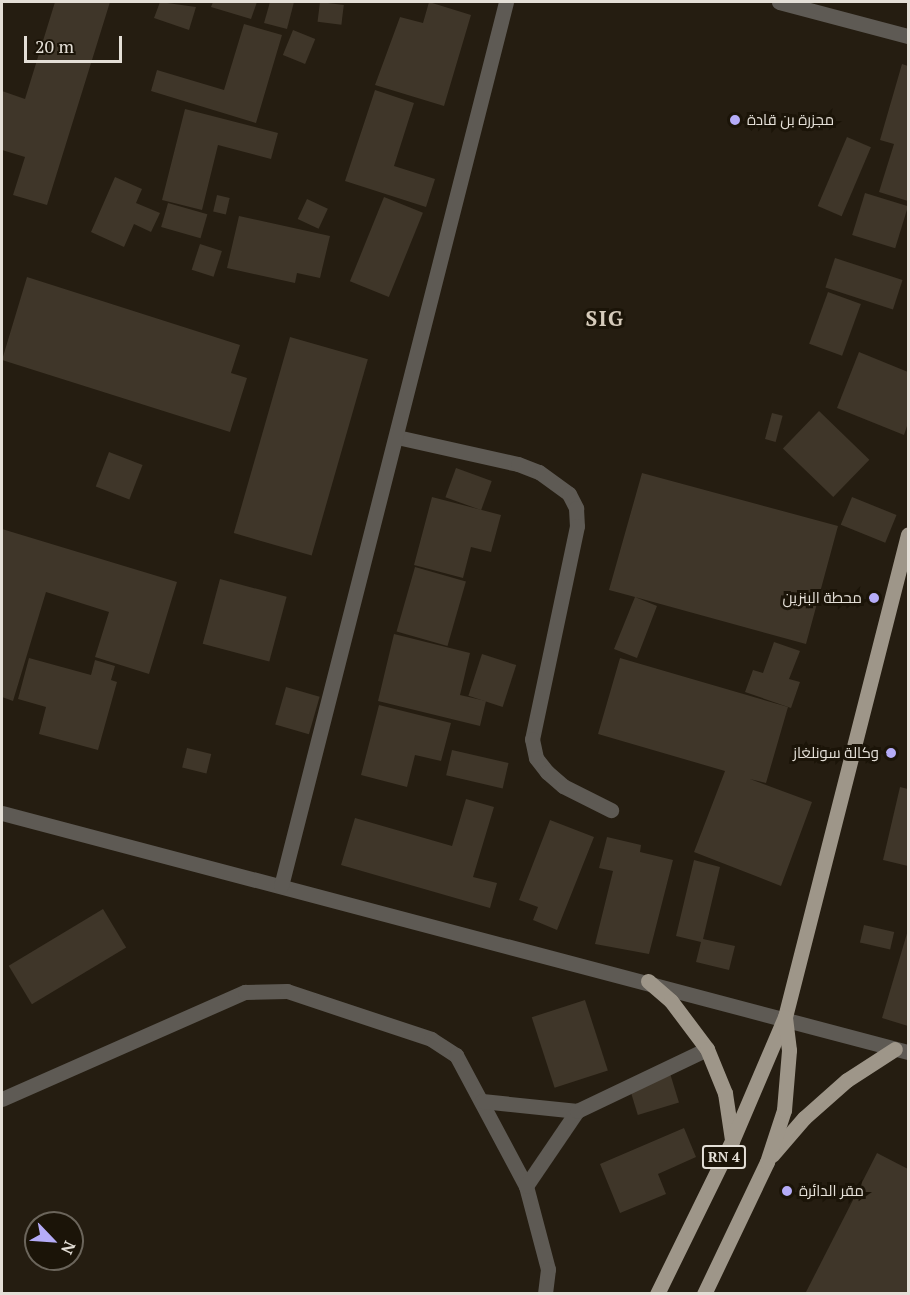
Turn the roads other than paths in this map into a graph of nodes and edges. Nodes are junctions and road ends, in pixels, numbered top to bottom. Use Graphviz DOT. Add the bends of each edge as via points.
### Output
graph roads {
  1 [pos="506,2"];
  2 [pos="779,2"];
  3 [pos="909,36"];
  4 [pos="398,437"];
  5 [pos="909,534"];
  6 [pos="611,810"];
  7 [pos="2,813"];
  8 [pos="280,886"];
  9 [pos="648,981"];
  10 [pos="785,1017"];
  11 [pos="706,1049"];
  12 [pos="902,1050"];
  13 [pos="2,1099"];
  14 [pos="482,1101"];
  15 [pos="577,1111"];
  16 [pos="732,1141"];
  17 [pos="766,1162"];
  18 [pos="526,1186"];
  19 [pos="545,1293"];
  20 [pos="657,1293"];
  21 [pos="704,1293"];
  1 -- 4 [label="street"];
  2 -- 3 [label="street"];
  4 -- 6 [label="street" via="518,464 539,472 569,494 576,508 577,526 532,739 536,758 547,772 563,786"];
  4 -- 8 [label="street"];
  5 -- 10 [label="main road, RN 4"];
  7 -- 8 [label="street"];
  8 -- 9 [label="street"];
  9 -- 10 [label="street"];
  9 -- 11 [label="main road" via="671,1001"];
  10 -- 12 [label="street"];
  10 -- 16 [label="main road, RN 4"];
  10 -- 17 [label="main road, RN 4" via="789,1082"];
  11 -- 15 [label="street"];
  11 -- 16 [label="main road" via="724,1093"];
  12 -- 17 [label="main road" via="847,1080 804,1118"];
  13 -- 14 [label="street" via="245,992 278,989 445,1046 456,1054"];
  14 -- 15 [label="street"];
  14 -- 18 [label="street"];
  15 -- 18 [label="street"];
  16 -- 20 [label="main road, RN 4"];
  17 -- 21 [label="main road, RN 4"];
  18 -- 19 [label="street" via="548,1269"];
}
